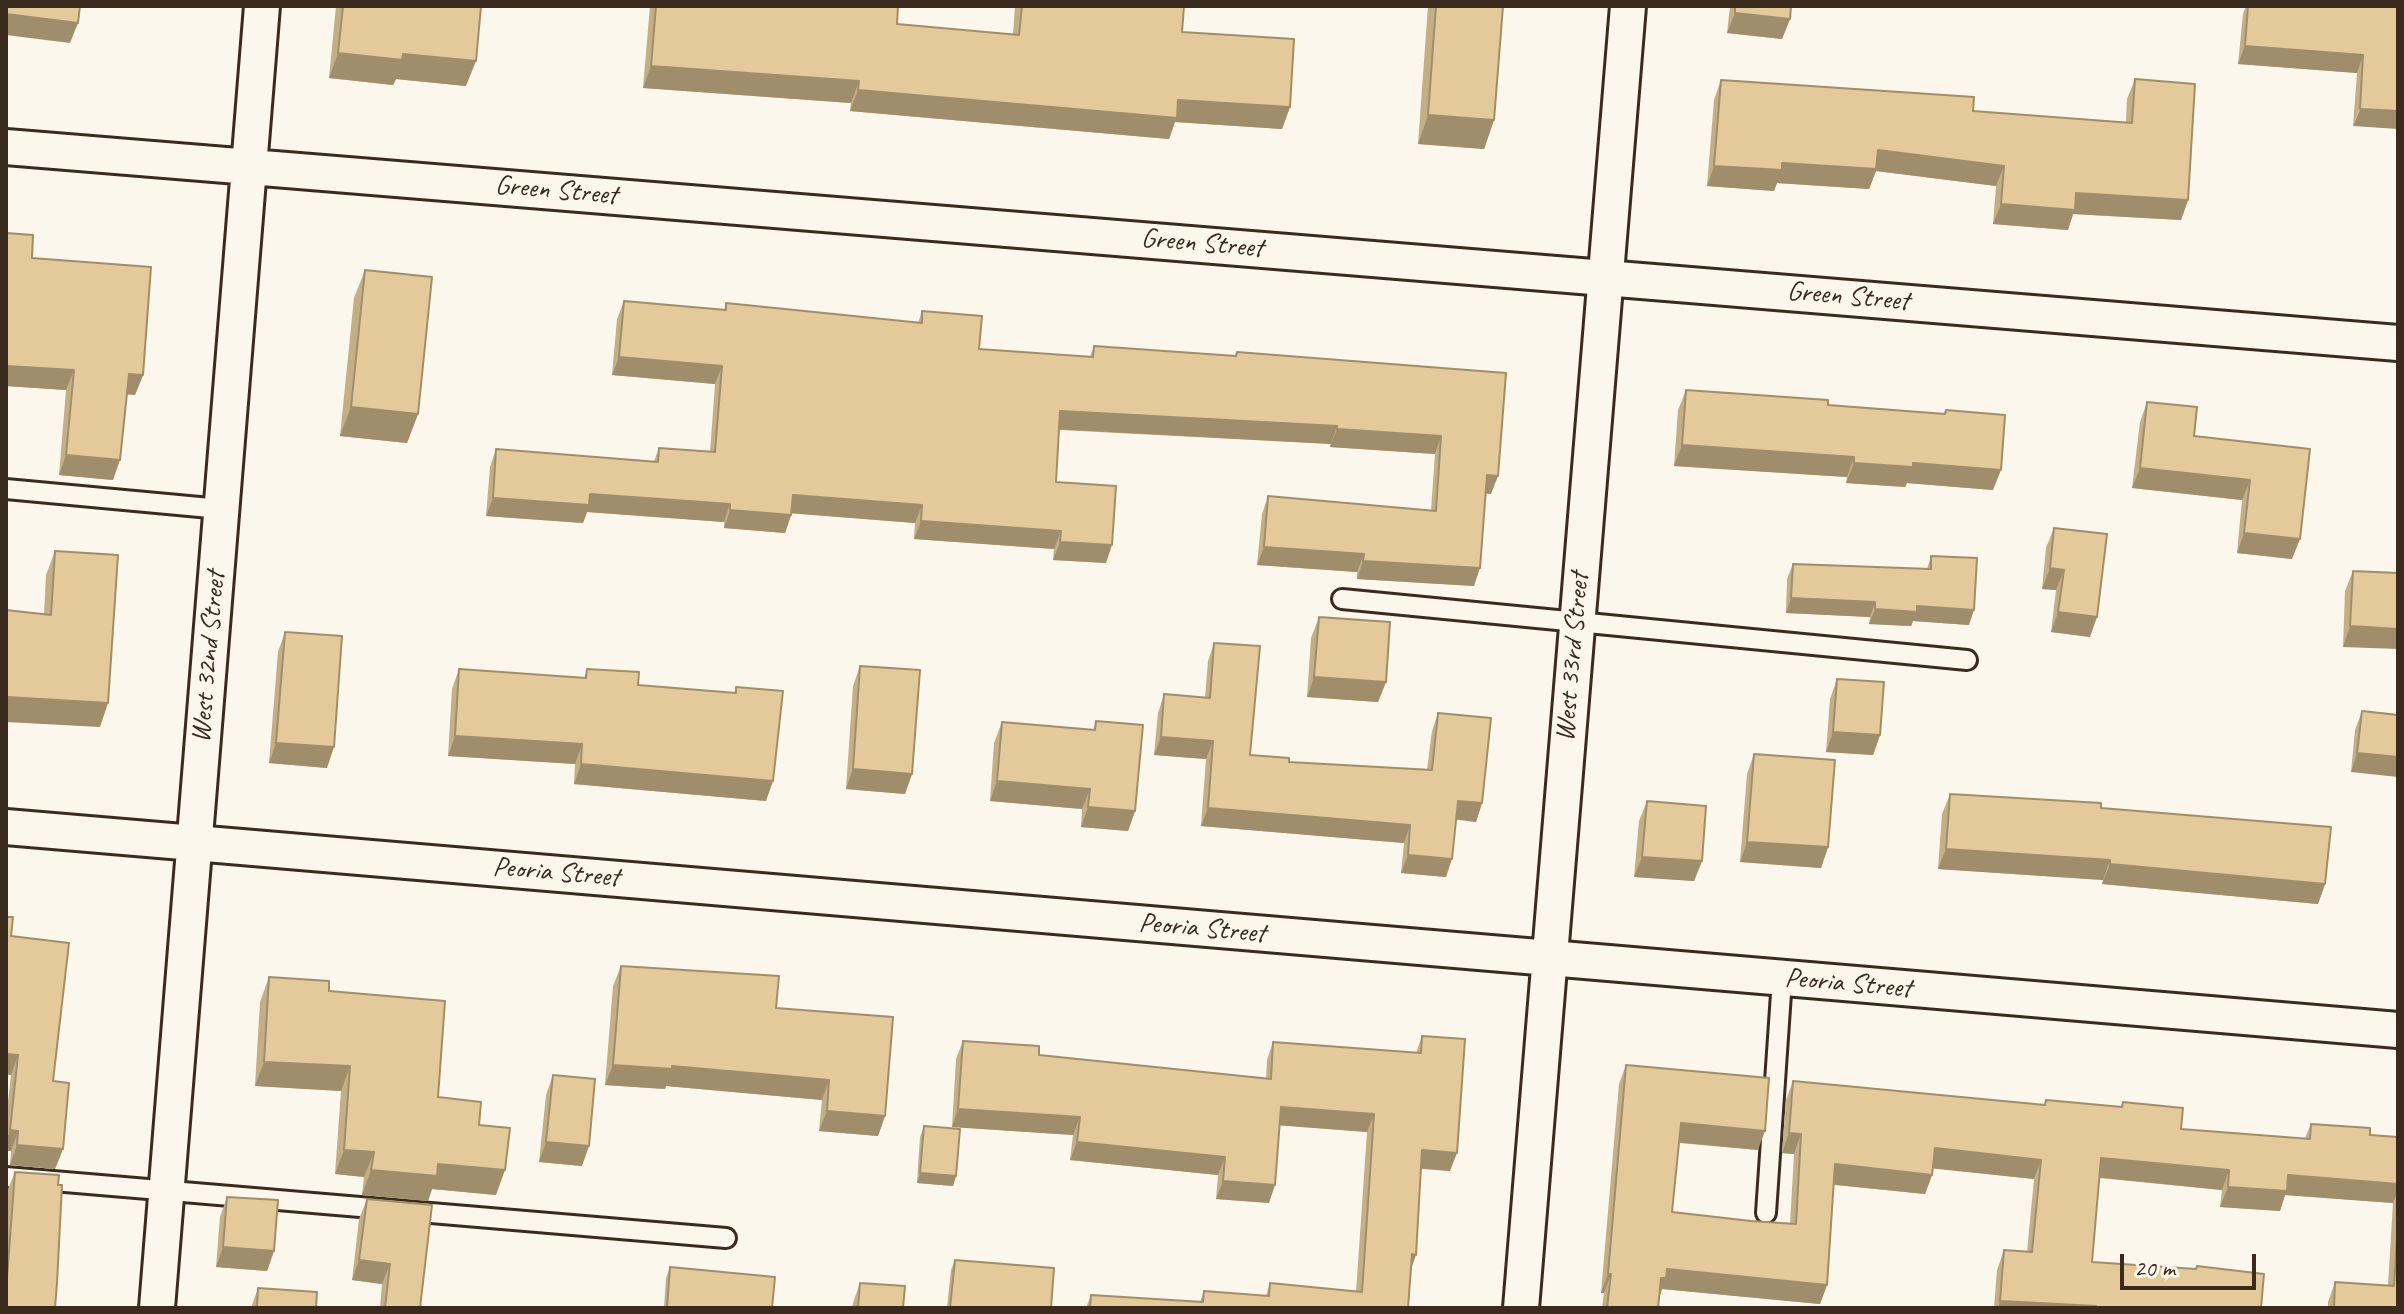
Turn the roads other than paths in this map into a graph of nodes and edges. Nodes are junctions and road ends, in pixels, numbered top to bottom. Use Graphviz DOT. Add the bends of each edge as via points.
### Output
graph roads {
  1 [pos="262,6"];
  2 [pos="1628,6"];
  3 [pos="6,147"];
  4 [pos="249,166"];
  5 [pos="1604,277"];
  6 [pos="2398,343"];
  7 [pos="6,489"];
  8 [pos="221,509"];
  9 [pos="1342,599"];
  10 [pos="1576,621"];
  11 [pos="1967,660"];
  12 [pos="6,827"];
  13 [pos="194,842"];
  14 [pos="1549,959"];
  15 [pos="1782,979"];
  16 [pos="2398,1030"];
  17 [pos="6,1177"];
  18 [pos="167,1193"];
  19 [pos="1766,1213"];
  20 [pos="726,1238"];
  21 [pos="157,1308"];
  22 [pos="1521,1308"];
  1 -- 4 [label="street, West 32nd Street"];
  2 -- 5 [label="street, West 33rd Street"];
  3 -- 4 [label="street, Green Street"];
  4 -- 5 [label="street, Green Street"];
  4 -- 8 [label="street, West 32nd Street"];
  5 -- 6 [label="street, Green Street"];
  5 -- 10 [label="street, West 33rd Street"];
  7 -- 8 [label="lane"];
  8 -- 13 [label="street, West 32nd Street"];
  9 -- 10 [label="lane"];
  10 -- 11 [label="lane"];
  10 -- 14 [label="street, West 33rd Street"];
  12 -- 13 [label="street, Peoria Street"];
  13 -- 14 [label="street, Peoria Street"];
  13 -- 18 [label="street, West 32nd Street"];
  14 -- 15 [label="street, Peoria Street"];
  14 -- 22 [label="street, West 33rd Street"];
  15 -- 16 [label="street, Peoria Street"];
  15 -- 19 [label="lane"];
  17 -- 18 [label="lane"];
  18 -- 20 [label="lane"];
  18 -- 21 [label="street, West 32nd Street"];
}
